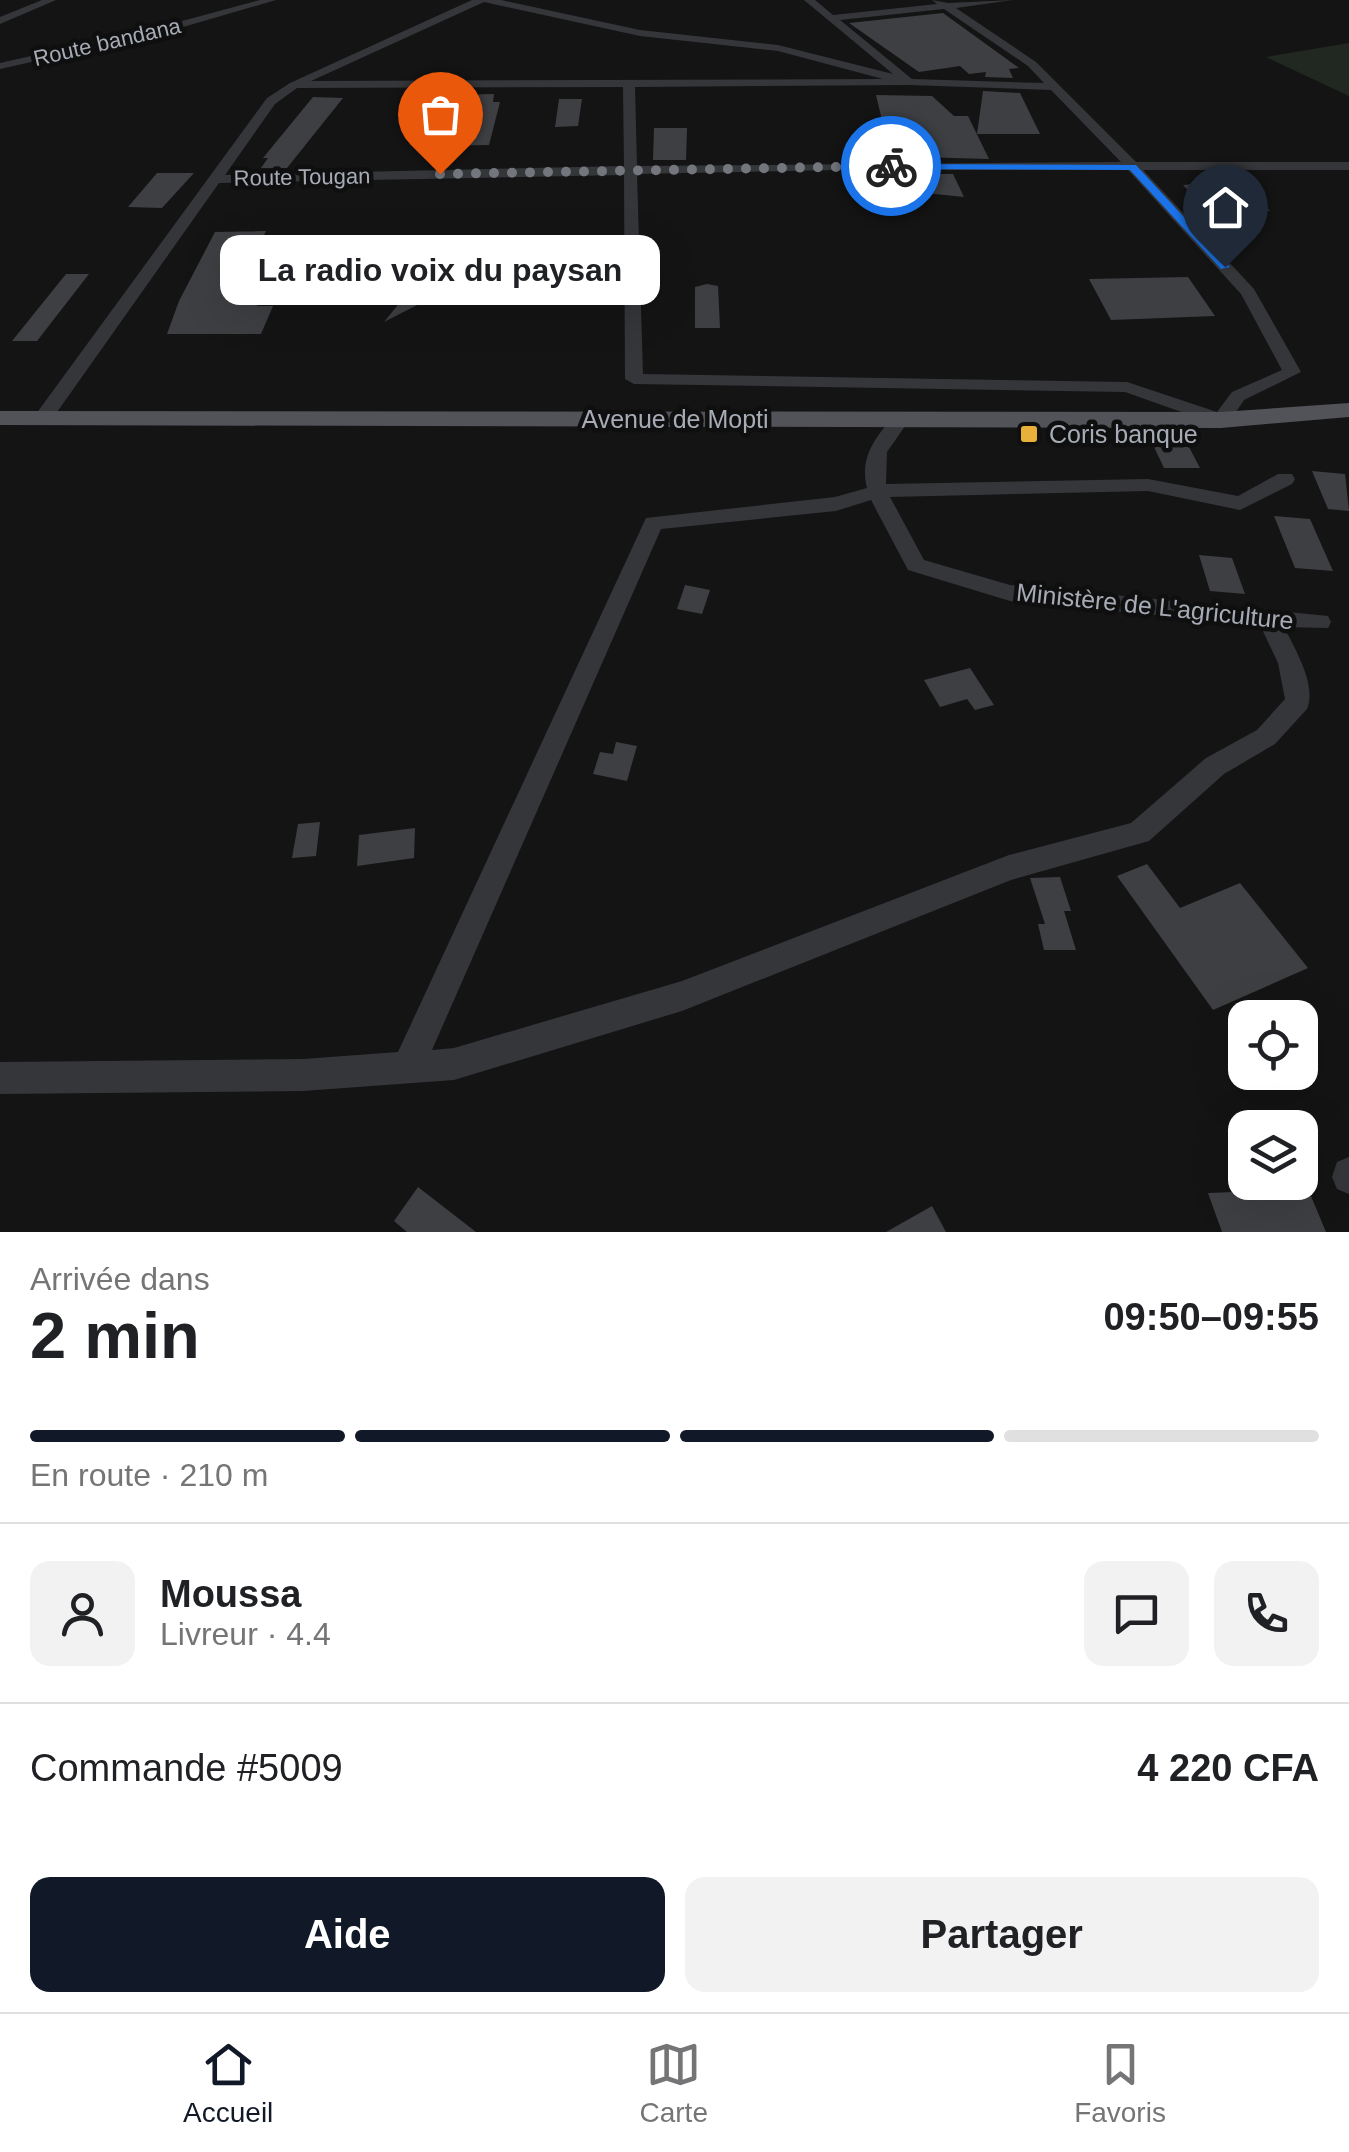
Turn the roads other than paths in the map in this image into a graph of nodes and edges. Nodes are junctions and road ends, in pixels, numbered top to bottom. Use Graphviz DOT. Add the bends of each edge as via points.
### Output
graph roads {
  1 [pos="50,0"];
  2 [pos="271,0"];
  3 [pos="483,0"];
  4 [pos="809,0"];
  5 [pos="1008,0"];
  6 [pos="942,3"];
  7 [pos="831,18"];
  8 [pos="0,21"];
  9 [pos="0,66"];
  10 [pos="909,82"];
  11 [pos="629,84"];
  12 [pos="294,85"];
  13 [pos="1054,87"];
  14 [pos="1349,166"];
  15 [pos="1132,167"];
  16 [pos="628,169"];
  17 [pos="214,180"];
  18 [pos="1349,410"];
  19 [pos="0,418"];
  20 [pos="42,418"];
  21 [pos="901,420"];
  22 [pos="1221,420"];
  23 [pos="1285,479"];
  24 [pos="878,492"];
  25 [pos="1268,617"];
  26 [pos="1320,622"];
  27 [pos="408,1067"];
  28 [pos="0,1078"];
  1 -- 8 [label="street"];
  2 -- 9 [label="street, Route bandana"];
  3 -- 10 [label="street" via="640,33 778,48"];
  3 -- 12 [label="street"];
  4 -- 7 [label="street"];
  5 -- 6 [label="street"];
  6 -- 7 [label="street"];
  6 -- 13 [label="street" via="1032,64"];
  7 -- 10 [label="street"];
  10 -- 11 [label="street"];
  10 -- 13 [label="street"];
  11 -- 12 [label="street"];
  11 -- 16 [label="street"];
  12 -- 17 [label="street" via="271,100"];
  13 -- 15 [label="street"];
  14 -- 15 [label="street, Route Tougan"];
  15 -- 16 [label="street, Route Tougan"];
  15 -- 22 [label="street" via="1248,292 1292,372 1238,396"];
  16 -- 17 [label="street, Route Tougan"];
  16 -- 22 [label="street" via="634,379 1127,387"];
  17 -- 20 [label="street"];
  18 -- 22 [label="main road, Avenue de Mopti"];
  19 -- 20 [label="main road, Avenue de Mopti"];
  20 -- 21 [label="main road, Avenue de Mopti"];
  21 -- 22 [label="main road, Avenue de Mopti"];
  21 -- 24 [label="street" via="877,452"];
  23 -- 24 [label="street" via="1240,503 1148,485"];
  24 -- 25 [label="street, Ministère de L'agriculture" via="916,565 1010,593"];
  24 -- 27 [label="street" via="836,504 653,523"];
  25 -- 26 [label="street, Ministère de L'agriculture"];
  25 -- 27 [label="street" via="1290,663 1298,702 1266,736 1215,766 1139,832 1009,868 682,996 454,1064"];
  27 -- 28 [label="street" via="304,1075"];
}
